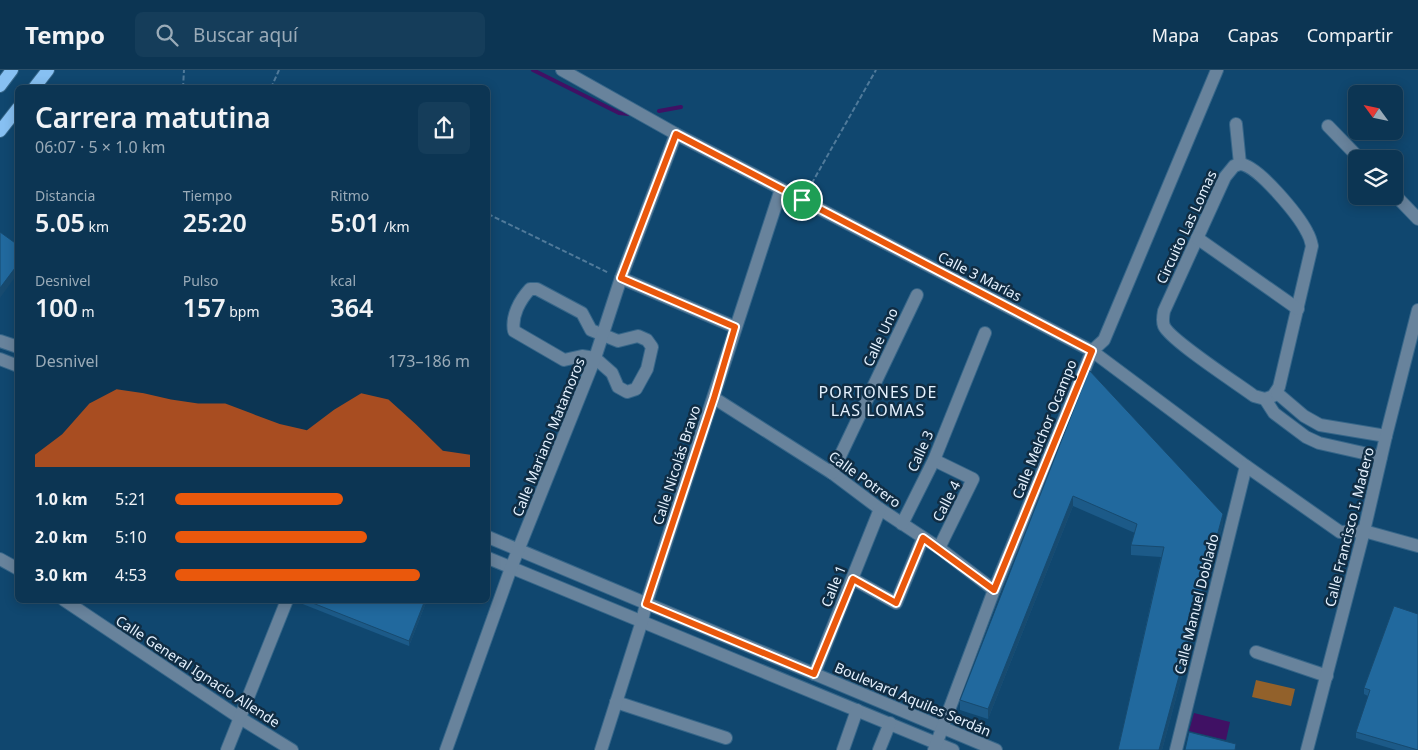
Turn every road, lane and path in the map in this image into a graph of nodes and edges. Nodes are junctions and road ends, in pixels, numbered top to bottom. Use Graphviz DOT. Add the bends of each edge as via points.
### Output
graph roads {
  1 [pos="12,70"];
  2 [pos="48,70"];
  3 [pos="184,70"];
  4 [pos="279,70"];
  5 [pos="562,70"];
  6 [pos="876,70"];
  7 [pos="1217,70"];
  8 [pos="36,85"];
  9 [pos="183,85"];
  10 [pos="272,85"];
  11 [pos="0,86"];
  12 [pos="15,112"];
  13 [pos="1236,124"];
  14 [pos="1328,126"];
  15 [pos="0,130"];
  16 [pos="676,134"];
  17 [pos="1351,150"];
  18 [pos="1240,164"];
  19 [pos="781,189"];
  20 [pos="802,200"];
  21 [pos="1403,203"];
  22 [pos="490,215"];
  23 [pos="1418,219"];
  24 [pos="1197,238"];
  25 [pos="621,278"];
  26 [pos="917,295"];
  27 [pos="1298,309"];
  28 [pos="1418,310"];
  29 [pos="735,327"];
  30 [pos="986,333"];
  31 [pos="602,336"];
  32 [pos="0,341"];
  33 [pos="15,346"];
  34 [pos="1092,351"];
  35 [pos="595,358"];
  36 [pos="0,359"];
  37 [pos="15,365"];
  38 [pos="1271,396"];
  39 [pos="714,398"];
  40 [pos="1386,436"];
  41 [pos="1381,457"];
  42 [pos="934,460"];
  43 [pos="1246,466"];
  44 [pos="832,472"];
  45 [pos="880,509"];
  46 [pos="902,524"];
  47 [pos="1364,531"];
  48 [pos="490,537"];
  49 [pos="923,538"];
  50 [pos="1418,546"];
  51 [pos="939,548"];
  52 [pos="519,550"];
  53 [pos="0,559"];
  54 [pos="490,559"];
  55 [pos="15,567"];
  56 [pos="511,568"];
  57 [pos="853,579"];
  58 [pos="994,590"];
  59 [pos="68,603"];
  60 [pos="286,603"];
  61 [pos="646,604"];
  62 [pos="642,621"];
  63 [pos="1256,652"];
  64 [pos="814,674"];
  65 [pos="1327,676"];
  66 [pos="616,702"];
  67 [pos="858,710"];
  68 [pos="240,718"];
  69 [pos="890,723"];
  70 [pos="941,728"];
  71 [pos="726,738"];
  72 [pos="936,746"];
  73 [pos="227,750"];
  74 [pos="292,750"];
  75 [pos="446,750"];
  76 [pos="601,750"];
  77 [pos="843,750"];
  78 [pos="879,750"];
  79 [pos="953,750"];
  80 [pos="996,750"];
  81 [pos="1176,750"];
  82 [pos="1307,750"];
  1 -- 11 [label="main road"];
  2 -- 8 [label="main road"];
  3 -- 9 [label="path"];
  4 -- 10 [label="path"];
  5 -- 16 [label="street, Calle 3 Marías"];
  6 -- 20 [label="path"];
  7 -- 34 [label="street, Calle Melchor Ocampo" via="1104,340"];
  12 -- 15 [label="main road"];
  13 -- 18 [label="street"];
  14 -- 17 [label="street"];
  16 -- 19 [label="street, Calle 3 Marías"];
  16 -- 25 [label="street, Calle Mariano Matamoros"];
  18 -- 24 [label="street, Circuito Las Lomas" via="1228,171"];
  18 -- 27 [label="street" via="1261,174 1311,238 1312,253"];
  19 -- 20 [label="street, Calle 3 Marías"];
  19 -- 29 [label="street, Calle Nicolás Bravo"];
  20 -- 34 [label="street, Calle 3 Marías"];
  21 -- 23 [label="street"];
  22 -- 25 [label="path"];
  24 -- 27 [label="street"];
  24 -- 38 [label="street, Circuito Las Lomas" via="1164,311 1164,326 1175,339 1254,396"];
  25 -- 29 [label="street"];
  25 -- 31 [label="street, Calle Mariano Matamoros"];
  26 -- 44 [label="street, Calle Uno"];
  27 -- 38 [label="street"];
  28 -- 40 [label="street, Calle Francisco I. Madero"];
  29 -- 39 [label="street, Calle Nicolás Bravo"];
  30 -- 42 [label="street, Calle 3"];
  31 -- 35 [label="street, Calle Mariano Matamoros"];
  31 -- 35 [label="street" via="618,341 638,336 647,340 652,346 647,369 636,389 627,392 618,387 612,373"];
  31 -- 35 [label="street" via="591,330 582,313 537,289 530,289 523,297 512,322 514,331 564,360 582,356"];
  32 -- 33 [label="street"];
  34 -- 43 [label="street, Calle 3 Marías"];
  34 -- 58 [label="street, Calle Melchor Ocampo"];
  35 -- 52 [label="street, Calle Mariano Matamoros"];
  36 -- 37 [label="street"];
  38 -- 40 [label="street, Circuito Las Lomas" via="1320,425"];
  38 -- 41 [label="street, Circuito Las Lomas" via="1274,413 1306,437 1318,443"];
  39 -- 44 [label="street, Calle Potrero"];
  39 -- 61 [label="street, Calle Nicolás Bravo"];
  40 -- 41 [label="street, Calle Francisco I. Madero"];
  41 -- 47 [label="street, Calle Francisco I. Madero"];
  42 -- 46 [label="street, Calle 3"];
  42 -- 51 [label="street, Calle 4" via="973,479"];
  43 -- 47 [label="street, Calle 3 Marías" via="1340,532"];
  43 -- 81 [label="street, Calle Manuel Doblado"];
  44 -- 45 [label="street, Calle Potrero"];
  45 -- 46 [label="street, Calle Potrero"];
  45 -- 57 [label="street, Calle 1"];
  46 -- 49 [label="street, Calle Potrero"];
  47 -- 50 [label="street, Calle 3 Marías"];
  47 -- 65 [label="street, Calle Francisco I. Madero"];
  48 -- 52 [label="street, Boulevard Aquiles Serdán"];
  49 -- 51 [label="street, Calle Potrero"];
  49 -- 57 [label="street" via="896,603"];
  51 -- 58 [label="street, Calle Potrero"];
  52 -- 56 [label="street, Calle Mariano Matamoros"];
  52 -- 61 [label="street, Boulevard Aquiles Serdán"];
  53 -- 55 [label="street"];
  54 -- 56 [label="street"];
  56 -- 62 [label="street"];
  56 -- 75 [label="street, Calle Mariano Matamoros"];
  57 -- 64 [label="street, Calle 1"];
  58 -- 70 [label="street, Calle Melchor Ocampo"];
  59 -- 68 [label="street, Calle General Ignacio Allende"];
  60 -- 68 [label="street"];
  61 -- 62 [label="street, Calle Nicolás Bravo"];
  61 -- 64 [label="street, Boulevard Aquiles Serdán"];
  62 -- 66 [label="street, Calle Nicolás Bravo"];
  62 -- 67 [label="street"];
  63 -- 65 [label="street"];
  64 -- 70 [label="street, Boulevard Aquiles Serdán"];
  65 -- 82 [label="street, Calle Francisco I. Madero"];
  66 -- 71 [label="street"];
  66 -- 76 [label="street, Calle Nicolás Bravo"];
  67 -- 69 [label="street"];
  67 -- 77 [label="street"];
  68 -- 73 [label="street"];
  68 -- 74 [label="street, Calle General Ignacio Allende"];
  69 -- 72 [label="street"];
  69 -- 78 [label="street"];
  70 -- 72 [label="street, Calle Melchor Ocampo"];
  70 -- 80 [label="street, Boulevard Aquiles Serdán"];
  72 -- 79 [label="street"];
}
